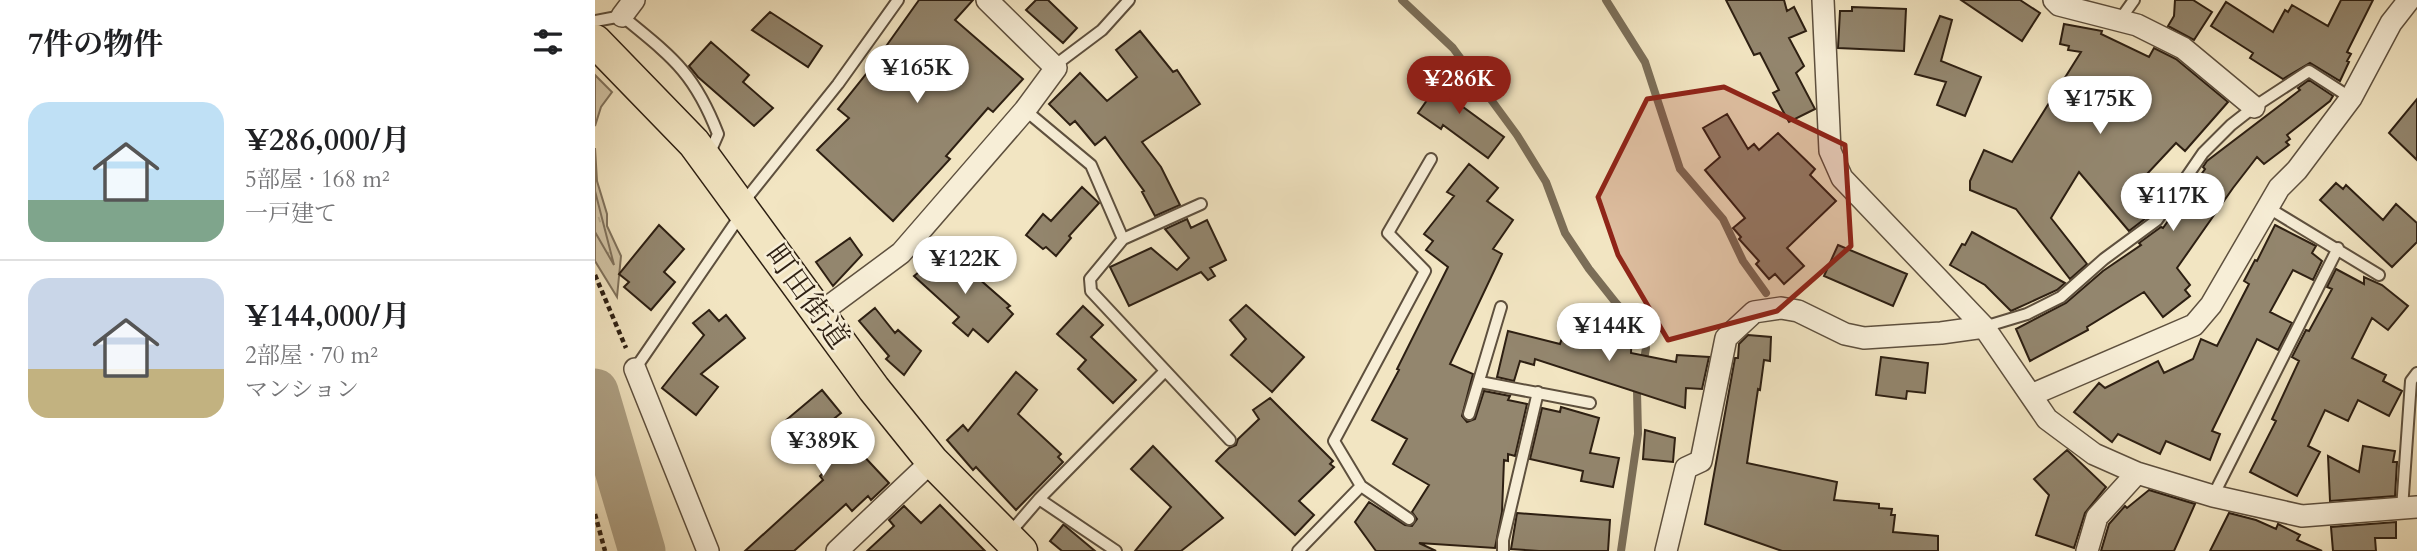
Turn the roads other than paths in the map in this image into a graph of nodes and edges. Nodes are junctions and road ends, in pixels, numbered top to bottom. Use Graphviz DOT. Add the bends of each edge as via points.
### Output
graph roads {
  1 [pos="898,0"];
  2 [pos="987,0"];
  3 [pos="1129,0"];
  4 [pos="1823,0"];
  5 [pos="2054,0"];
  6 [pos="2134,0"];
  7 [pos="2409,0"];
  8 [pos="628,8"];
  9 [pos="595,21"];
  10 [pos="2119,21"];
  11 [pos="595,41"];
  12 [pos="1056,68"];
  13 [pos="2351,97"];
  14 [pos="2254,107"];
  15 [pos="1025,110"];
  16 [pos="1431,159"];
  17 [pos="707,160"];
  18 [pos="1201,204"];
  19 [pos="2267,208"];
  20 [pos="742,209"];
  21 [pos="1123,239"];
  22 [pos="2338,248"];
  23 [pos="2379,275"];
  24 [pos="1501,307"];
  25 [pos="820,313"];
  26 [pos="1984,327"];
  27 [pos="635,369"];
  28 [pos="1164,372"];
  29 [pos="2417,373"];
  30 [pos="1480,382"];
  31 [pos="1538,392"];
  32 [pos="2031,395"];
  33 [pos="1590,403"];
  34 [pos="1469,414"];
  35 [pos="1230,440"];
  36 [pos="932,461"];
  37 [pos="2137,472"];
  38 [pos="1361,486"];
  39 [pos="2213,496"];
  40 [pos="1039,499"];
  41 [pos="2409,508"];
  42 [pos="1409,519"];
  43 [pos="1013,544"];
  44 [pos="708,551"];
  45 [pos="837,551"];
  46 [pos="1116,551"];
  47 [pos="1298,551"];
  48 [pos="1503,551"];
  49 [pos="1666,551"];
  50 [pos="2087,551"];
  1 -- 20 [label="lane"];
  2 -- 12 [label="street"];
  3 -- 12 [label="lane" via="1102,30"];
  4 -- 26 [label="street" via="1829,151 1842,178"];
  5 -- 10 [label="street"];
  6 -- 10 [label="lane"];
  7 -- 13 [label="street" via="2391,23"];
  8 -- 9 [label="lane"];
  8 -- 17 [label="lane" via="694,82 708,108 718,134"];
  10 -- 14 [label="street" via="2137,24 2183,48"];
  11 -- 17 [label="main road, 町田街道"];
  12 -- 15 [label="street"];
  13 -- 14 [label="lane" via="2309,71"];
  13 -- 19 [label="street"];
  14 -- 26 [label="lane" via="2203,153 2157,219 2061,297"];
  15 -- 21 [label="lane" via="1091,165"];
  15 -- 25 [label="street" via="901,253"];
  16 -- 38 [label="lane" via="1388,233 1425,271 1335,441"];
  17 -- 20 [label="main road, 町田街道"];
  18 -- 21 [label="lane"];
  19 -- 22 [label="lane"];
  19 -- 32 [label="street" via="2194,325"];
  20 -- 25 [label="main road, 町田街道"];
  20 -- 27 [label="lane"];
  21 -- 28 [label="lane" via="1090,279 1091,291"];
  22 -- 23 [label="lane"];
  22 -- 39 [label="lane"];
  24 -- 30 [label="lane"];
  25 -- 36 [label="main road, 町田街道"];
  26 -- 32 [label="street"];
  26 -- 49 [label="street" via="1864,338 1798,312 1781,308 1754,312 1726,338 1701,461 1686,468"];
  27 -- 44 [label="street"];
  28 -- 35 [label="lane"];
  28 -- 40 [label="lane"];
  29 -- 41 [label="lane" via="2411,381"];
  30 -- 31 [label="lane"];
  30 -- 34 [label="lane"];
  31 -- 33 [label="lane"];
  31 -- 48 [label="lane"];
  32 -- 37 [label="street" via="2047,419 2094,454"];
  36 -- 43 [label="main road, 町田街道"];
  36 -- 45 [label="street"];
  37 -- 39 [label="street"];
  37 -- 50 [label="street" via="2097,517"];
  38 -- 42 [label="lane"];
  38 -- 47 [label="lane"];
  39 -- 41 [label="street" via="2302,516"];
  40 -- 43 [label="lane"];
  40 -- 46 [label="lane"];
}
